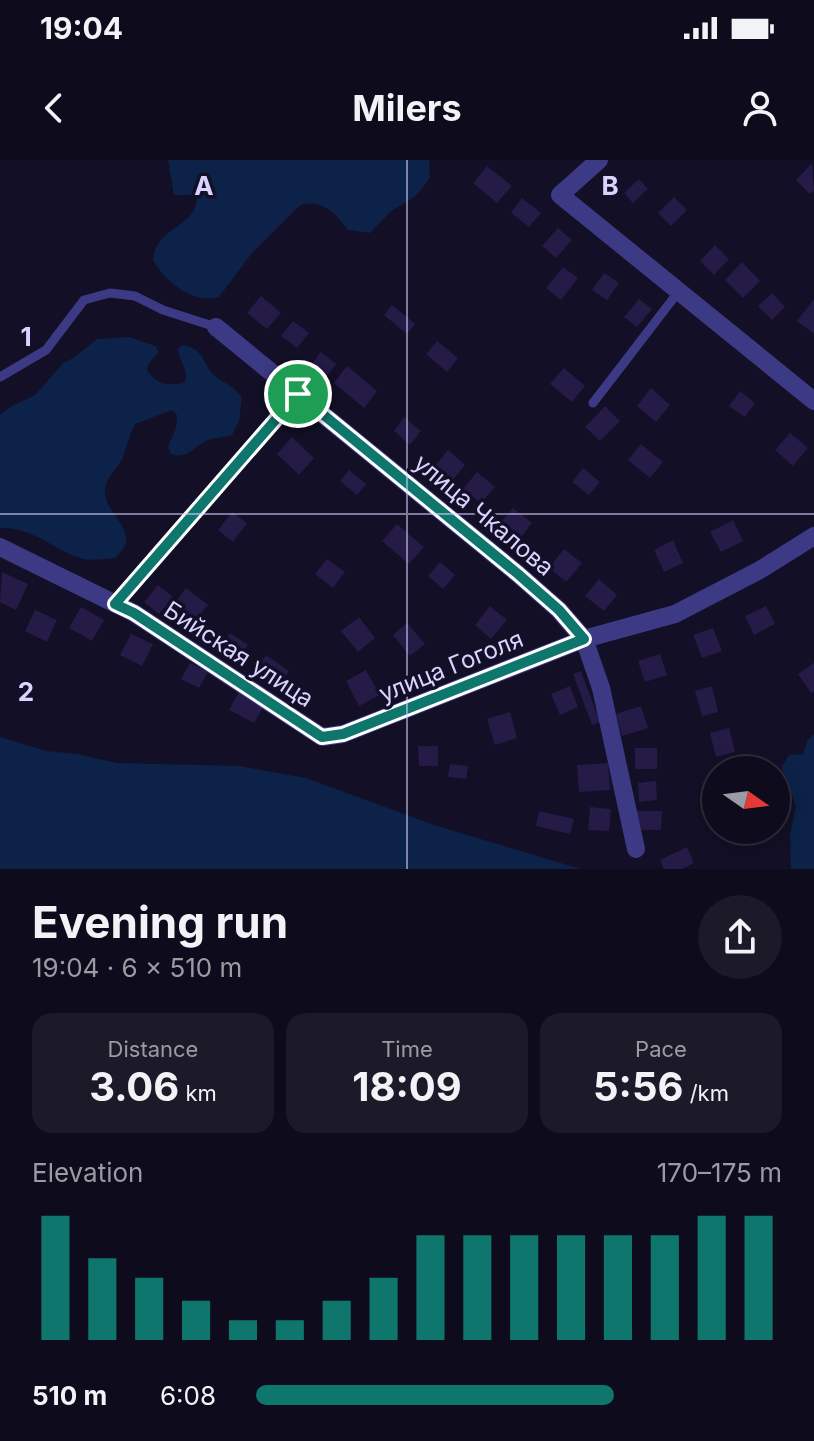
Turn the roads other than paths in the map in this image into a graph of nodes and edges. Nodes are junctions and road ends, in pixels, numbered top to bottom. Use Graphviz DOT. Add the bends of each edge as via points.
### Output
graph roads {
  1 [pos="599,160"];
  2 [pos="679,291"];
  3 [pos="216,327"];
  4 [pos="0,377"];
  5 [pos="298,394"];
  6 [pos="814,401"];
  7 [pos="593,403"];
  8 [pos="814,536"];
  9 [pos="0,547"];
  10 [pos="115,604"];
  11 [pos="584,639"];
  12 [pos="322,737"];
  13 [pos="636,849"];
  1 -- 2 [label="street" via="560,195"];
  2 -- 6 [label="street"];
  2 -- 7 [label="lane"];
  3 -- 4 [label="lane" via="135,296 110,293 84,300 46,350"];
  3 -- 5 [label="street, улица Чкалова"];
  5 -- 10 [label="lane"];
  5 -- 11 [label="street, улица Чкалова" via="518,574"];
  8 -- 11 [label="street, улица Гоголя" via="675,614"];
  9 -- 10 [label="street, Бийская улица"];
  10 -- 12 [label="street, Бийская улица"];
  11 -- 12 [label="street, улица Гоголя" via="343,734"];
  11 -- 13 [label="street, улица Чкалова" via="601,688"];
}
